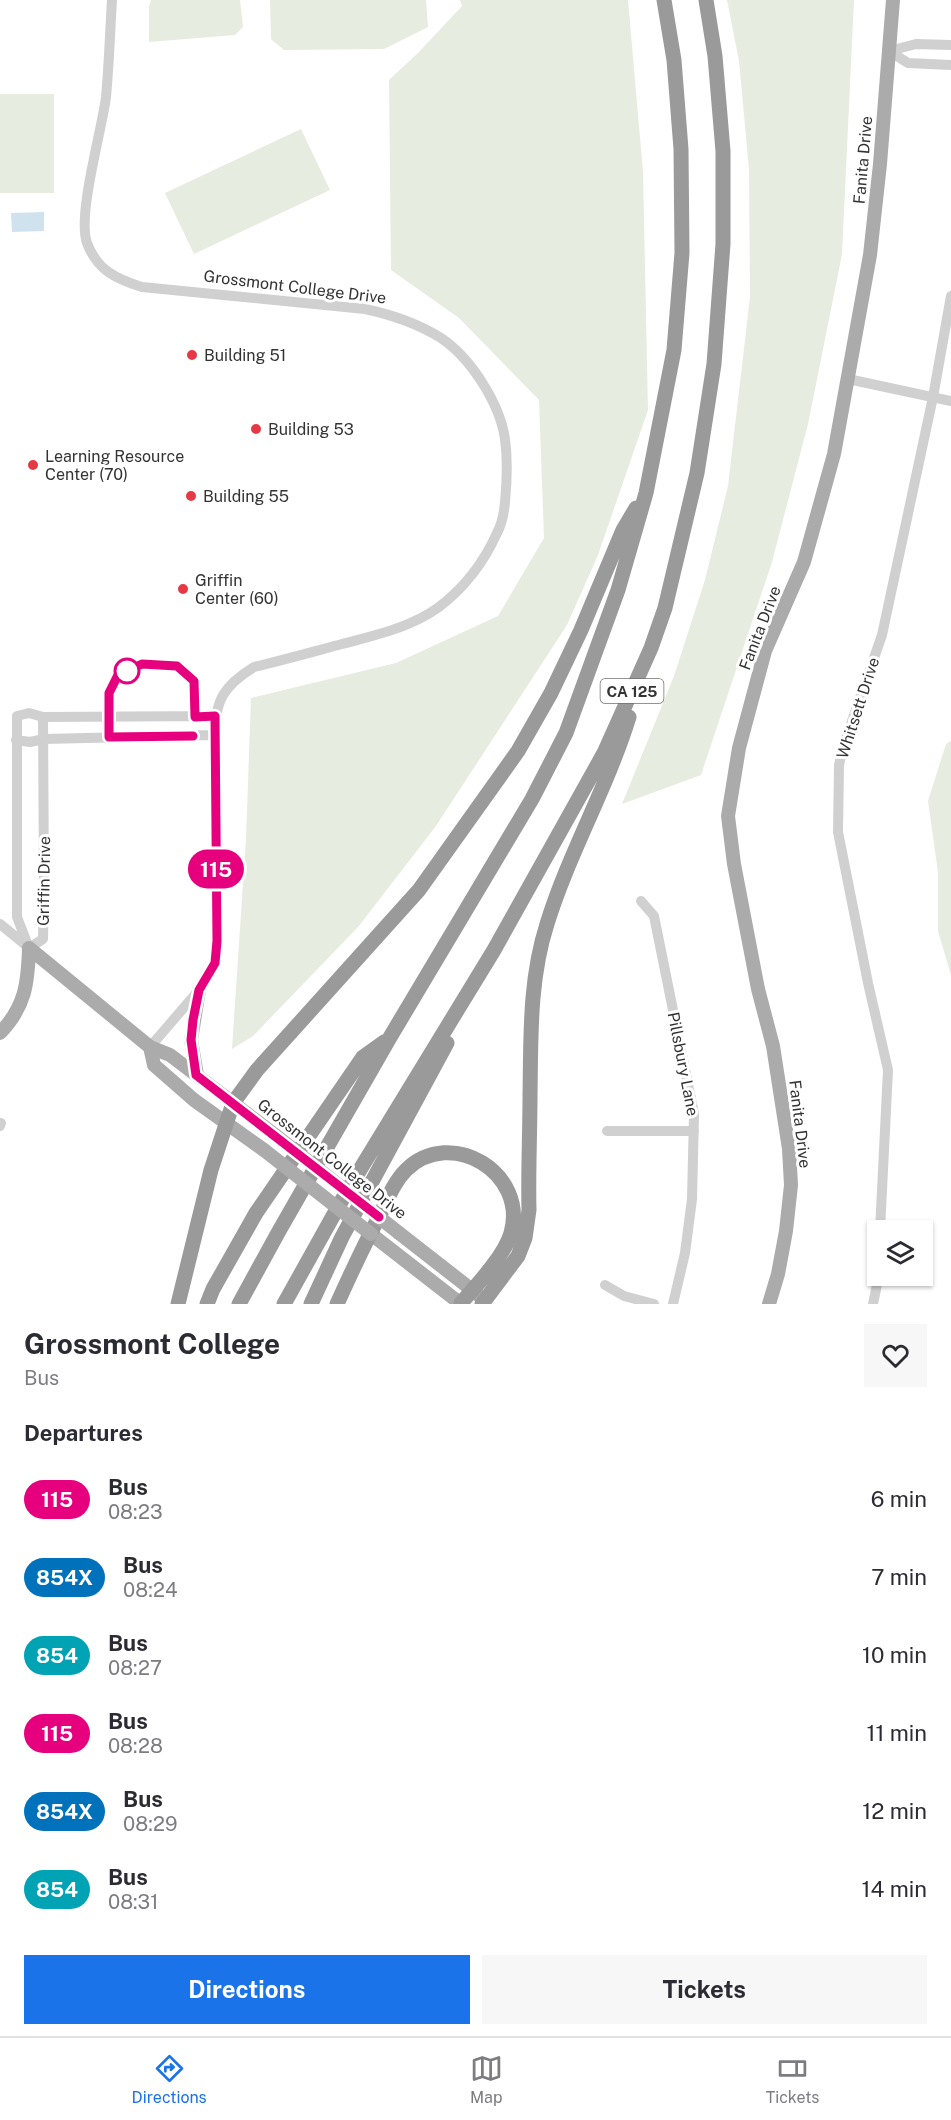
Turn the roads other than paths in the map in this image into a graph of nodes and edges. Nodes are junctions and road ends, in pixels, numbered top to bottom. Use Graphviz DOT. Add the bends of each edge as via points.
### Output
graph roads {
  1 [pos="112,0"];
  2 [pos="664,0"];
  3 [pos="706,0"];
  4 [pos="893,0"];
  5 [pos="951,45"];
  6 [pos="889,51"];
  7 [pos="951,65"];
  8 [pos="951,296"];
  9 [pos="848,379"];
  10 [pos="933,398"];
  11 [pos="951,401"];
  12 [pos="646,493"];
  13 [pos="651,648"];
  14 [pos="215,716"];
  15 [pos="43,717"];
  16 [pos="214,735"];
  17 [pos="44,739"];
  18 [pos="16,740"];
  19 [pos="640,901"];
  20 [pos="0,924"];
  21 [pos="29,948"];
  22 [pos="480,974"];
  23 [pos="199,990"];
  24 [pos="0,1033"];
  25 [pos="389,1039"];
  26 [pos="150,1047"];
  27 [pos="196,1075"];
  28 [pos="233,1103"];
  29 [pos="227,1124"];
  30 [pos="607,1131"];
  31 [pos="694,1131"];
  32 [pos="880,1220"];
  33 [pos="605,1285"];
  34 [pos="877,1286"];
  35 [pos="482,1299"];
  36 [pos="178,1304"];
  37 [pos="207,1304"];
  38 [pos="239,1304"];
  39 [pos="284,1304"];
  40 [pos="311,1304"];
  41 [pos="338,1304"];
  42 [pos="461,1304"];
  43 [pos="654,1304"];
  44 [pos="673,1304"];
  45 [pos="769,1304"];
  46 [pos="873,1304"];
  1 -- 14 [label="street, Grossmont College Drive" via="105,98 85,219 87,242 103,269 142,287 365,309 413,322 458,352 482,380 505,438 508,481 501,521 467,582 434,610 400,628 254,668 234,679 219,701"];
  2 -- 12 [label="highway, CA 125" via="674,60 681,150 682,253 674,350"];
  3 -- 13 [label="highway, CA 125" via="723,152 723,244 714,364 697,473 665,608"];
  4 -- 6 [label="main road, Fanita Drive"];
  5 -- 6 [label="street" via="916,44"];
  6 -- 7 [label="street" via="908,63"];
  6 -- 9 [label="main road, Fanita Drive" via="870,255"];
  8 -- 10 [label="street, Whitsett Drive"];
  9 -- 10 [label="street"];
  9 -- 45 [label="main road, Fanita Drive" via="834,454 804,562 762,662 739,748 728,816 789,1149 788,1220"];
  10 -- 11 [label="street"];
  10 -- 32 [label="street, Whitsett Drive" via="882,635 839,765 838,832 888,1070"];
  12 -- 25 [label="highway, CA 125" via="618,590 566,734 532,799"];
  12 -- 28 [label="highway" via="623,530 551,693 518,752 419,890 257,1070"];
  13 -- 22 [label="highway, CA 125" via="604,753"];
  13 -- 35 [label="highway" via="621,742 547,926 534,981 531,1017 527,1228 518,1256"];
  14 -- 15 [label="street"];
  14 -- 16 [label="street, Grossmont College Drive"];
  15 -- 17 [label="street, Griffin Drive"];
  15 -- 18 [label="street, Griffin Drive" via="29,713 16,716"];
  16 -- 17 [label="street"];
  16 -- 23 [label="street, Grossmont College Drive" via="217,941 215,963"];
  17 -- 18 [label="street"];
  17 -- 21 [label="street, Griffin Drive" via="43,939"];
  18 -- 21 [label="street, Griffin Drive" via="16,917"];
  19 -- 31 [label="street, Pillsbury Lane" via="654,916 694,1114"];
  20 -- 21 [label="street, Grossmont College Drive"];
  21 -- 24 [label="main road" via="26,991 18,1010"];
  21 -- 26 [label="main road, Grossmont College Drive"];
  22 -- 39 [label="highway, CA 125" via="347,1191"];
  22 -- 40 [label="highway" via="438,1063 342,1237"];
  23 -- 26 [label="street, Grossmont College Drive"];
  23 -- 27 [label="main road" via="191,1040"];
  25 -- 37 [label="highway" via="363,1057 256,1213"];
  25 -- 38 [label="highway, CA 125"];
  26 -- 27 [label="main road, Grossmont College Drive" via="170,1055"];
  26 -- 29 [label="main road, Grossmont College Drive" via="154,1065"];
  27 -- 28 [label="main road, Grossmont College Drive"];
  28 -- 29 [label="highway"];
  28 -- 35 [label="main road, Grossmont College Drive, bridge"];
  29 -- 36 [label="highway" via="211,1170"];
  29 -- 42 [label="main road, Grossmont College Drive, bridge"];
  30 -- 31 [label="street"];
  31 -- 44 [label="street, Pillsbury Lane" via="692,1199"];
  33 -- 43 [label="street" via="624,1296"];
  34 -- 46 [label="street"];
  35 -- 41 [label="highway" via="508,1242 513,1225 512,1206 507,1188 490,1167 470,1156 446,1152 420,1160 401,1176"];
  35 -- 42 [label="highway"];
}
